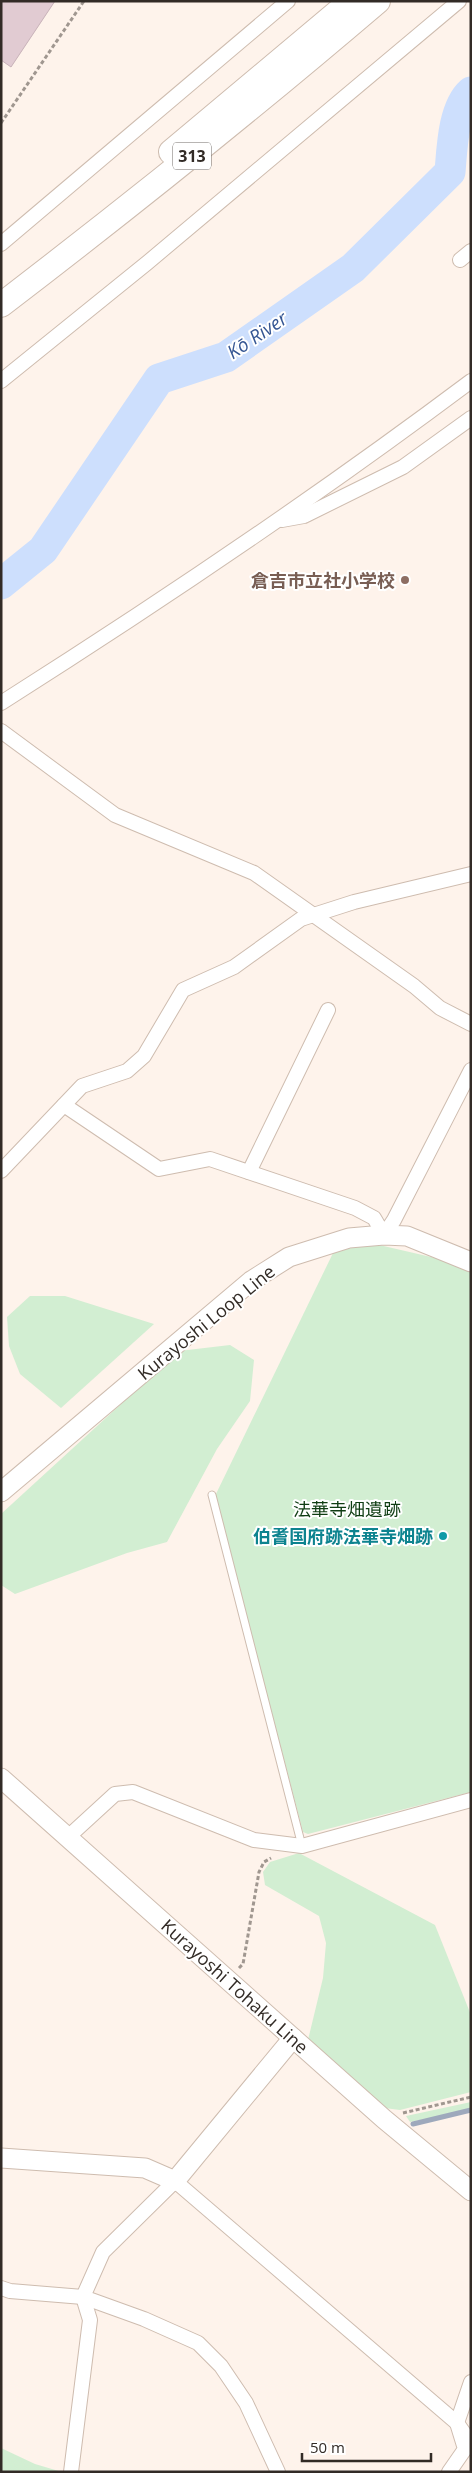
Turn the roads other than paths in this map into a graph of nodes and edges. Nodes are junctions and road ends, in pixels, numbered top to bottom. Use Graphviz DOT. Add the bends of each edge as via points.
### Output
graph roads {
  1 [pos="288,1"];
  2 [pos="351,1"];
  3 [pos="378,1"];
  4 [pos="459,1"];
  5 [pos="1,244"];
  6 [pos="1,286"];
  7 [pos="1,305"];
  8 [pos="1,381"];
  9 [pos="471,381"];
  10 [pos="471,418"];
  11 [pos="277,520"];
  12 [pos="1,703"];
  13 [pos="1,731"];
  14 [pos="471,874"];
  15 [pos="312,916"];
  16 [pos="328,1010"];
  17 [pos="471,1024"];
  18 [pos="471,1070"];
  19 [pos="64,1105"];
  20 [pos="1,1171"];
  21 [pos="249,1172"];
  22 [pos="384,1235"];
  23 [pos="471,1262"];
  24 [pos="1,1492"];
  25 [pos="212,1495"];
  26 [pos="1,1778"];
  27 [pos="471,1800"];
  28 [pos="67,1838"];
  29 [pos="302,1846"];
  30 [pos="294,2038"];
  31 [pos="1,2158"];
  32 [pos="175,2181"];
  33 [pos="471,2191"];
  34 [pos="1,2288"];
  35 [pos="83,2297"];
  36 [pos="471,2382"];
  37 [pos="457,2423"];
  38 [pos="471,2443"];
  39 [pos="71,2472"];
  40 [pos="278,2472"];
  41 [pos="449,2472"];
  1 -- 5 [label="street"];
  2 -- 6 [label="highway, 313" via="104,209"];
  3 -- 7 [label="highway, 313" via="115,218"];
  4 -- 8 [label="street"];
  9 -- 11 [label="street" via="326,488"];
  10 -- 11 [label="street" via="403,467 304,516"];
  11 -- 12 [label="street" via="127,624"];
  13 -- 15 [label="street" via="115,815 254,873"];
  14 -- 15 [label="street" via="354,902"];
  15 -- 17 [label="street" via="414,986 440,1008"];
  15 -- 19 [label="street" via="301,919 234,967 183,990 144,1056 127,1071 82,1086"];
  16 -- 21 [label="street"];
  18 -- 22 [label="street"];
  19 -- 20 [label="street"];
  19 -- 21 [label="street" via="159,1169 210,1159"];
  21 -- 22 [label="street" via="355,1208 374,1218"];
  22 -- 23 [label="main road, Kurayoshi Loop Line" via="407,1236"];
  22 -- 24 [label="main road, Kurayoshi Loop Line" via="349,1238 289,1257 251,1281"];
  25 -- 29 [label="lane"];
  26 -- 28 [label="main road, Kurayoshi Tohaku Line"];
  27 -- 29 [label="street"];
  28 -- 29 [label="street" via="115,1794 133,1792 254,1840"];
  28 -- 30 [label="main road, Kurayoshi Tohaku Line"];
  30 -- 32 [label="main road"];
  30 -- 33 [label="main road, Kurayoshi Tohaku Line"];
  31 -- 32 [label="main road" via="145,2168"];
  32 -- 35 [label="street" via="103,2252"];
  32 -- 37 [label="street"];
  34 -- 35 [label="street"];
  35 -- 39 [label="street" via="90,2320"];
  35 -- 40 [label="street" via="198,2343 221,2366 246,2403"];
  36 -- 37 [label="street"];
  37 -- 38 [label="street"];
  37 -- 41 [label="street" via="465,2449"];
}
